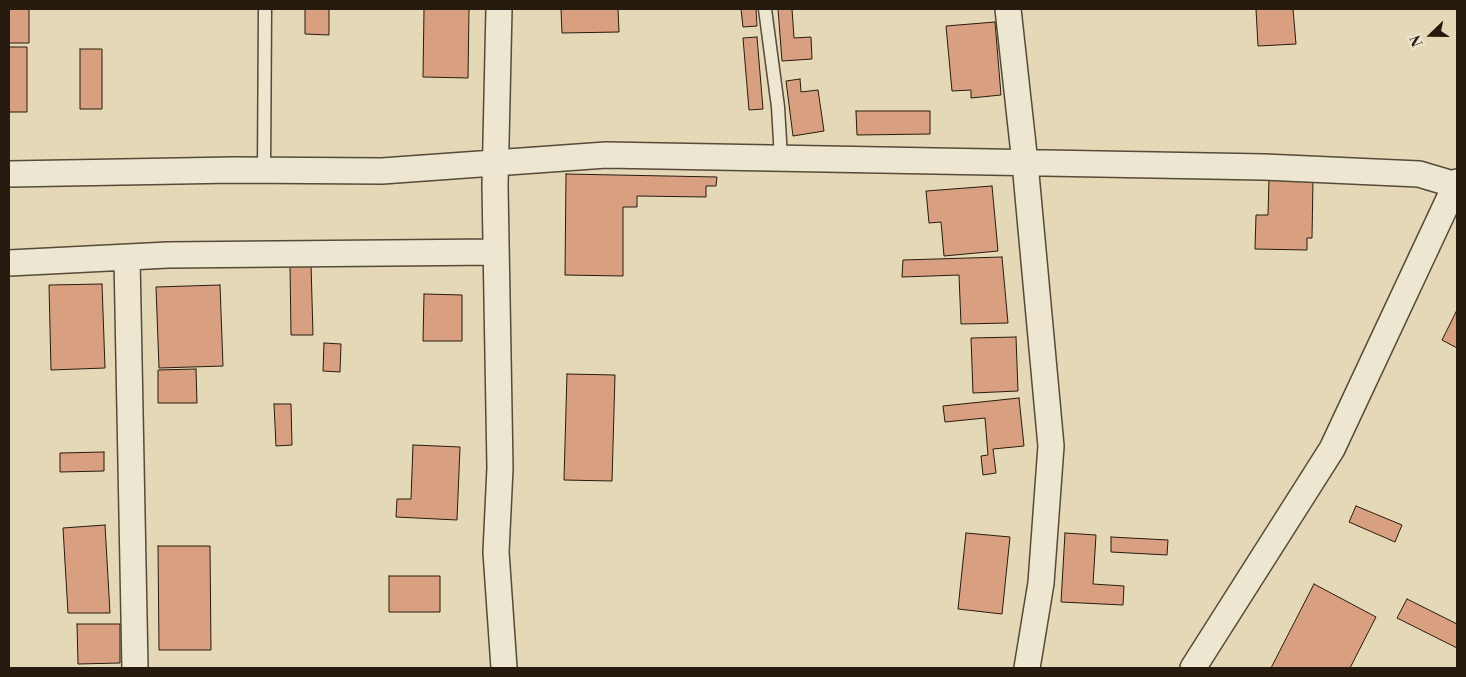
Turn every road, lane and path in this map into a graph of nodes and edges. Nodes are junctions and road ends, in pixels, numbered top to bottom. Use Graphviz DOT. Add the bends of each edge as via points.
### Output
graph roads {
  1 [pos="265,9"];
  2 [pos="499,9"];
  3 [pos="765,9"];
  4 [pos="1008,9"];
  5 [pos="782,158"];
  6 [pos="496,162"];
  7 [pos="1025,164"];
  8 [pos="264,170"];
  9 [pos="9,174"];
  10 [pos="1456,184"];
  11 [pos="496,252"];
  12 [pos="127,258"];
  13 [pos="9,263"];
  14 [pos="135,668"];
  15 [pos="504,668"];
  16 [pos="1028,668"];
  17 [pos="1194,668"];
  1 -- 8 [label="lane"];
  2 -- 6 [label="street"];
  3 -- 5 [label="lane"];
  4 -- 7 [label="street"];
  5 -- 6 [label="street" via="606,155"];
  5 -- 7 [label="street"];
  6 -- 8 [label="street" via="382,171"];
  6 -- 11 [label="street"];
  7 -- 10 [label="street" via="1264,167 1419,174"];
  7 -- 16 [label="street" via="1051,446 1041,584"];
  8 -- 9 [label="street"];
  10 -- 17 [label="street" via="1332,449"];
  11 -- 12 [label="street"];
  11 -- 15 [label="street" via="500,468 496,552"];
  12 -- 13 [label="street"];
  12 -- 14 [label="street"];
}
